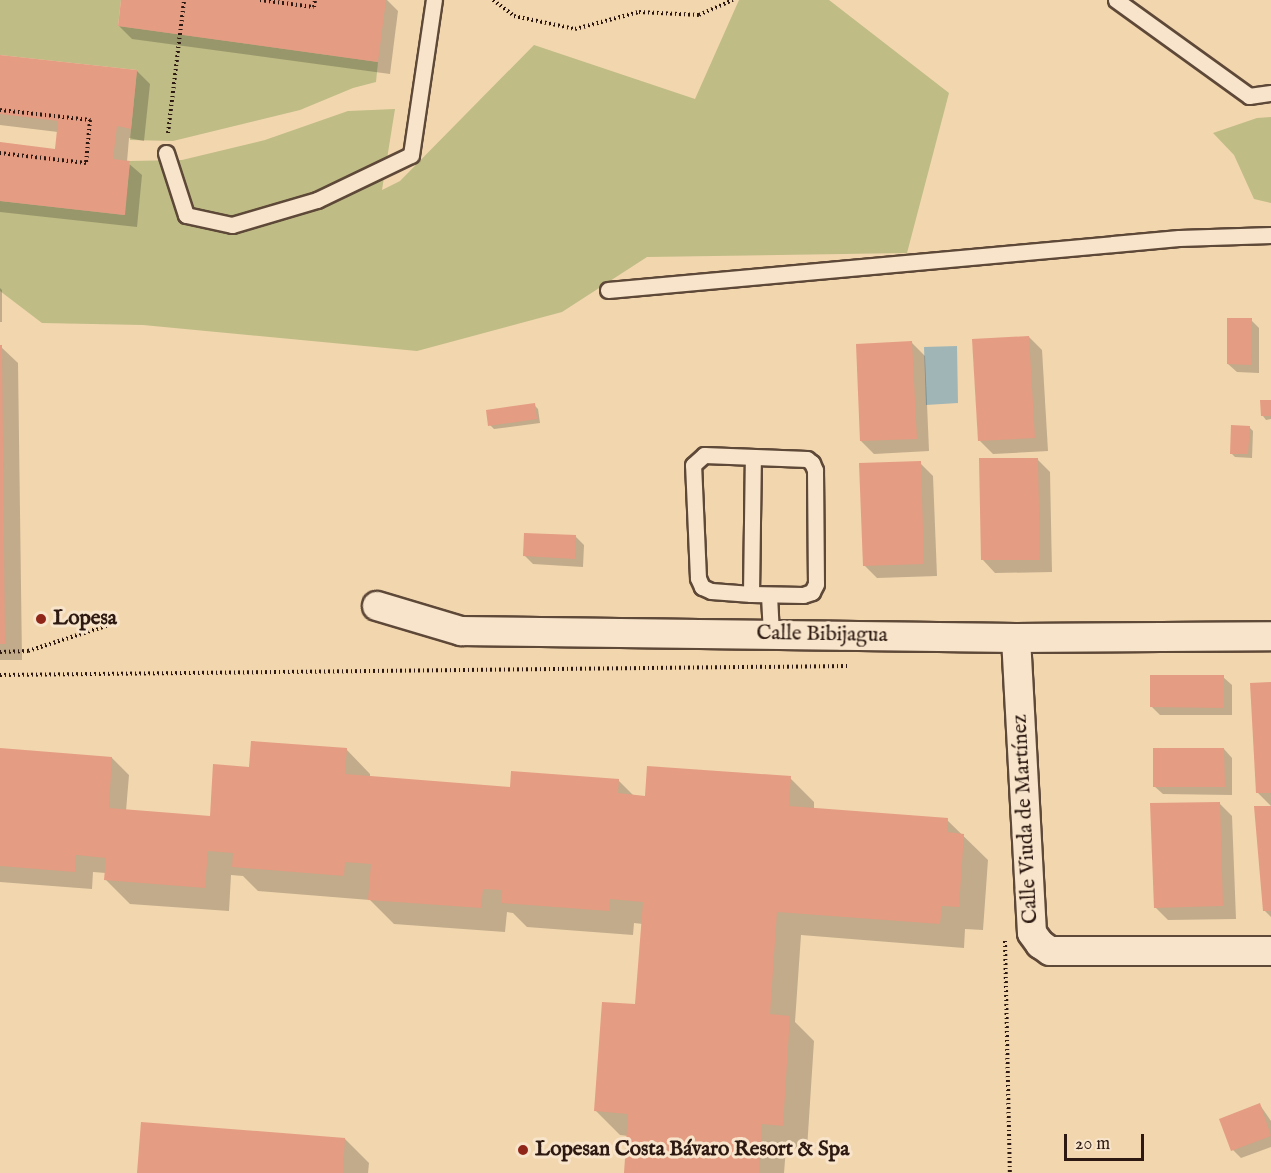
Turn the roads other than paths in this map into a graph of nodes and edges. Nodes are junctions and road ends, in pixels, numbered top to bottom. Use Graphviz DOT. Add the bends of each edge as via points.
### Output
graph roads {
  1 [pos="434,0"];
  2 [pos="1116,0"];
  3 [pos="1271,93"];
  4 [pos="166,153"];
  5 [pos="1271,235"];
  6 [pos="608,290"];
  7 [pos="753,457"];
  8 [pos="751,594"];
  9 [pos="769,595"];
  10 [pos="377,606"];
  11 [pos="771,635"];
  12 [pos="1271,636"];
  13 [pos="1016,638"];
  14 [pos="1271,951"];
  1 -- 4 [label="lane" via="411,155 317,200 232,225 186,215"];
  2 -- 3 [label="lane" via="1249,96"];
  5 -- 6 [label="lane" via="1179,238"];
  7 -- 8 [label="lane"];
  7 -- 8 [label="lane" via="704,456 693,465 698,578 711,591"];
  7 -- 9 [label="lane" via="807,459 815,470 816,584 812,592 803,595"];
  8 -- 9 [label="lane"];
  9 -- 11 [label="lane"];
  10 -- 11 [label="street, Calle Bibijagua" via="461,631"];
  11 -- 13 [label="street, Calle Bibijagua"];
  12 -- 13 [label="street, Calle Bibijagua"];
  13 -- 14 [label="street, Calle Viuda de Martínez" via="1032,933 1040,944 1050,951"];
}
